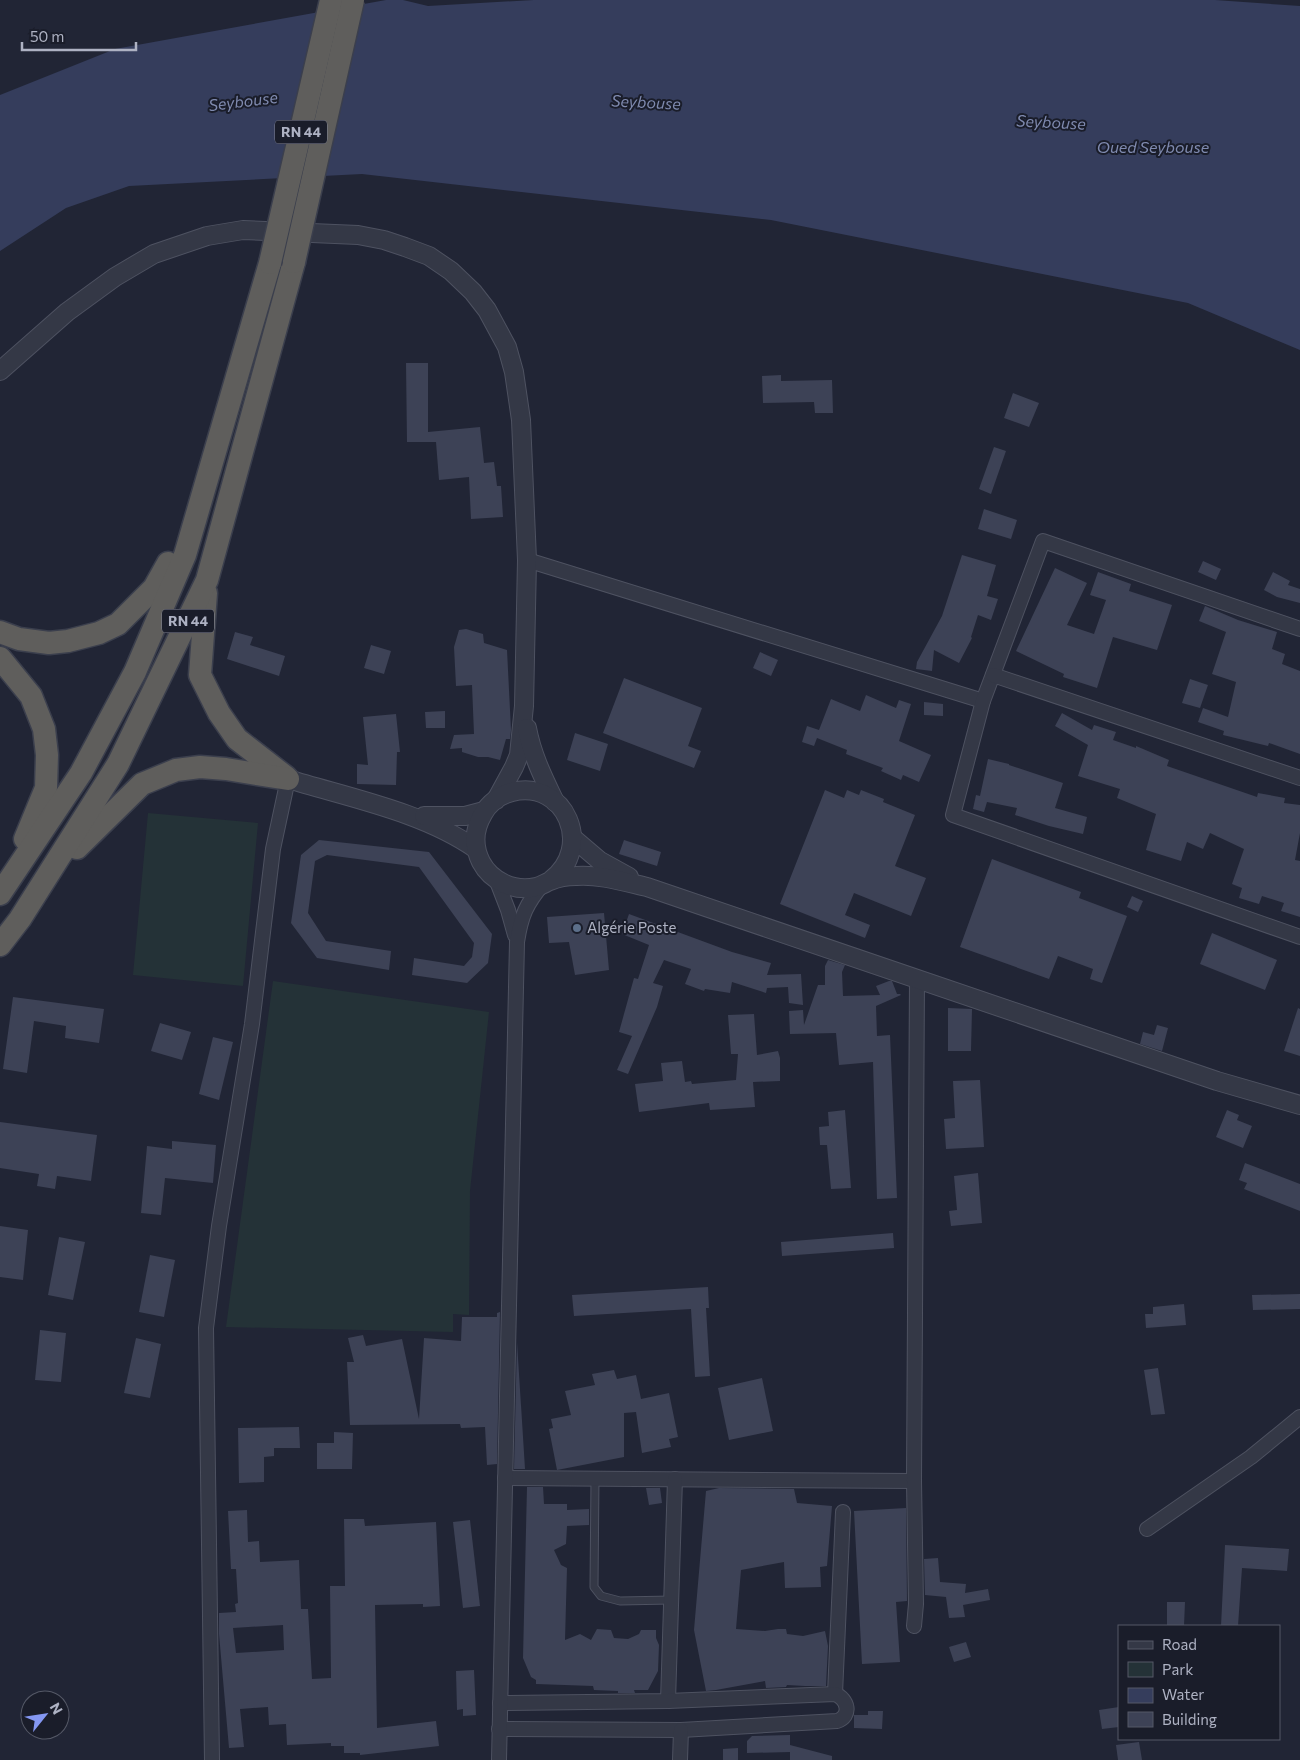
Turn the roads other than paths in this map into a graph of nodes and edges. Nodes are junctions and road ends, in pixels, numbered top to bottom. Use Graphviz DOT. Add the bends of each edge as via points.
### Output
graph roads {
  1 [pos="331,0"];
  2 [pos="353,0"];
  3 [pos="0,372"];
  4 [pos="211,466"];
  5 [pos="527,560"];
  6 [pos="207,580"];
  7 [pos="1300,629"];
  8 [pos="0,632"];
  9 [pos="0,658"];
  10 [pos="993,674"];
  11 [pos="983,701"];
  12 [pos="524,706"];
  13 [pos="1300,778"];
  14 [pos="288,779"];
  15 [pos="555,802"];
  16 [pos="490,805"];
  17 [pos="406,814"];
  18 [pos="573,838"];
  19 [pos="476,849"];
  20 [pos="496,879"];
  21 [pos="547,882"];
  22 [pos="647,887"];
  23 [pos="0,893"];
  24 [pos="20,919"];
  25 [pos="1300,937"];
  26 [pos="517,942"];
  27 [pos="0,945"];
  28 [pos="917,978"];
  29 [pos="1300,1105"];
  30 [pos="1300,1418"];
  31 [pos="505,1478"];
  32 [pos="595,1479"];
  33 [pos="675,1479"];
  34 [pos="914,1481"];
  35 [pos="843,1512"];
  36 [pos="1147,1529"];
  37 [pos="671,1600"];
  38 [pos="914,1626"];
  39 [pos="835,1694"];
  40 [pos="668,1701"];
  41 [pos="500,1703"];
  42 [pos="499,1729"];
  43 [pos="681,1730"];
  44 [pos="212,1760"];
  45 [pos="499,1760"];
  46 [pos="680,1760"];
  1 -- 4 [label="highway, RN 44, bridge" via="270,263"];
  2 -- 6 [label="highway, RN 44, bridge" via="294,262"];
  3 -- 5 [label="street" via="68,312 115,277 154,254 207,236 243,230 358,235 405,247 429,256 473,292 507,347 514,372 520,420"];
  4 -- 8 [label="highway" via="174,552 154,588 118,624 99,633 49,643 19,640"];
  4 -- 23 [label="highway, RN 44" via="186,555 135,672 82,773"];
  5 -- 11 [label="street"];
  5 -- 12 [label="street"];
  6 -- 14 [label="highway" via="200,675 219,713 237,739"];
  6 -- 24 [label="highway, RN 44" via="118,764"];
  7 -- 10 [label="street" via="1043,541"];
  9 -- 23 [label="highway" via="31,696 44,729 48,755 46,788"];
  10 -- 11 [label="street"];
  10 -- 13 [label="street"];
  11 -- 25 [label="street" via="953,814"];
  12 -- 15 [label="street" via="530,747"];
  12 -- 16 [label="street" via="514,767"];
  14 -- 17 [label="street"];
  14 -- 24 [label="highway" via="200,767 176,770 142,784 83,841"];
  14 -- 44 [label="street" via="273,850 252,1024 206,1328"];
  15 -- 16 [label="street" via="541,794 526,791 510,793"];
  15 -- 18 [label="street" via="566,814"];
  16 -- 17 [label="street" via="465,816"];
  16 -- 19 [label="street" via="478,825"];
  17 -- 19 [label="street" via="445,830"];
  18 -- 21 [label="street" via="567,862 557,876"];
  18 -- 22 [label="street" via="600,861"];
  19 -- 20 [label="street" via="483,866"];
  20 -- 21 [label="street" via="519,888"];
  20 -- 26 [label="street"];
  21 -- 22 [label="street" via="576,875"];
  21 -- 26 [label="street" via="528,902 520,921"];
  22 -- 28 [label="street"];
  24 -- 27 [label="highway, RN 44"];
  26 -- 31 [label="street"];
  28 -- 29 [label="street" via="1217,1081"];
  28 -- 34 [label="street"];
  30 -- 36 [label="street"];
  31 -- 32 [label="street"];
  31 -- 41 [label="street"];
  32 -- 33 [label="street"];
  32 -- 37 [label="lane" via="594,1588 601,1596 620,1601"];
  33 -- 34 [label="street"];
  33 -- 37 [label="street"];
  34 -- 38 [label="street"];
  35 -- 39 [label="street"];
  37 -- 40 [label="street"];
  39 -- 40 [label="street"];
  39 -- 43 [label="street" via="847,1704 846,1714 837,1721"];
  40 -- 41 [label="street"];
  41 -- 42 [label="street"];
  42 -- 43 [label="street"];
  42 -- 45 [label="street"];
  43 -- 46 [label="street"];
}
